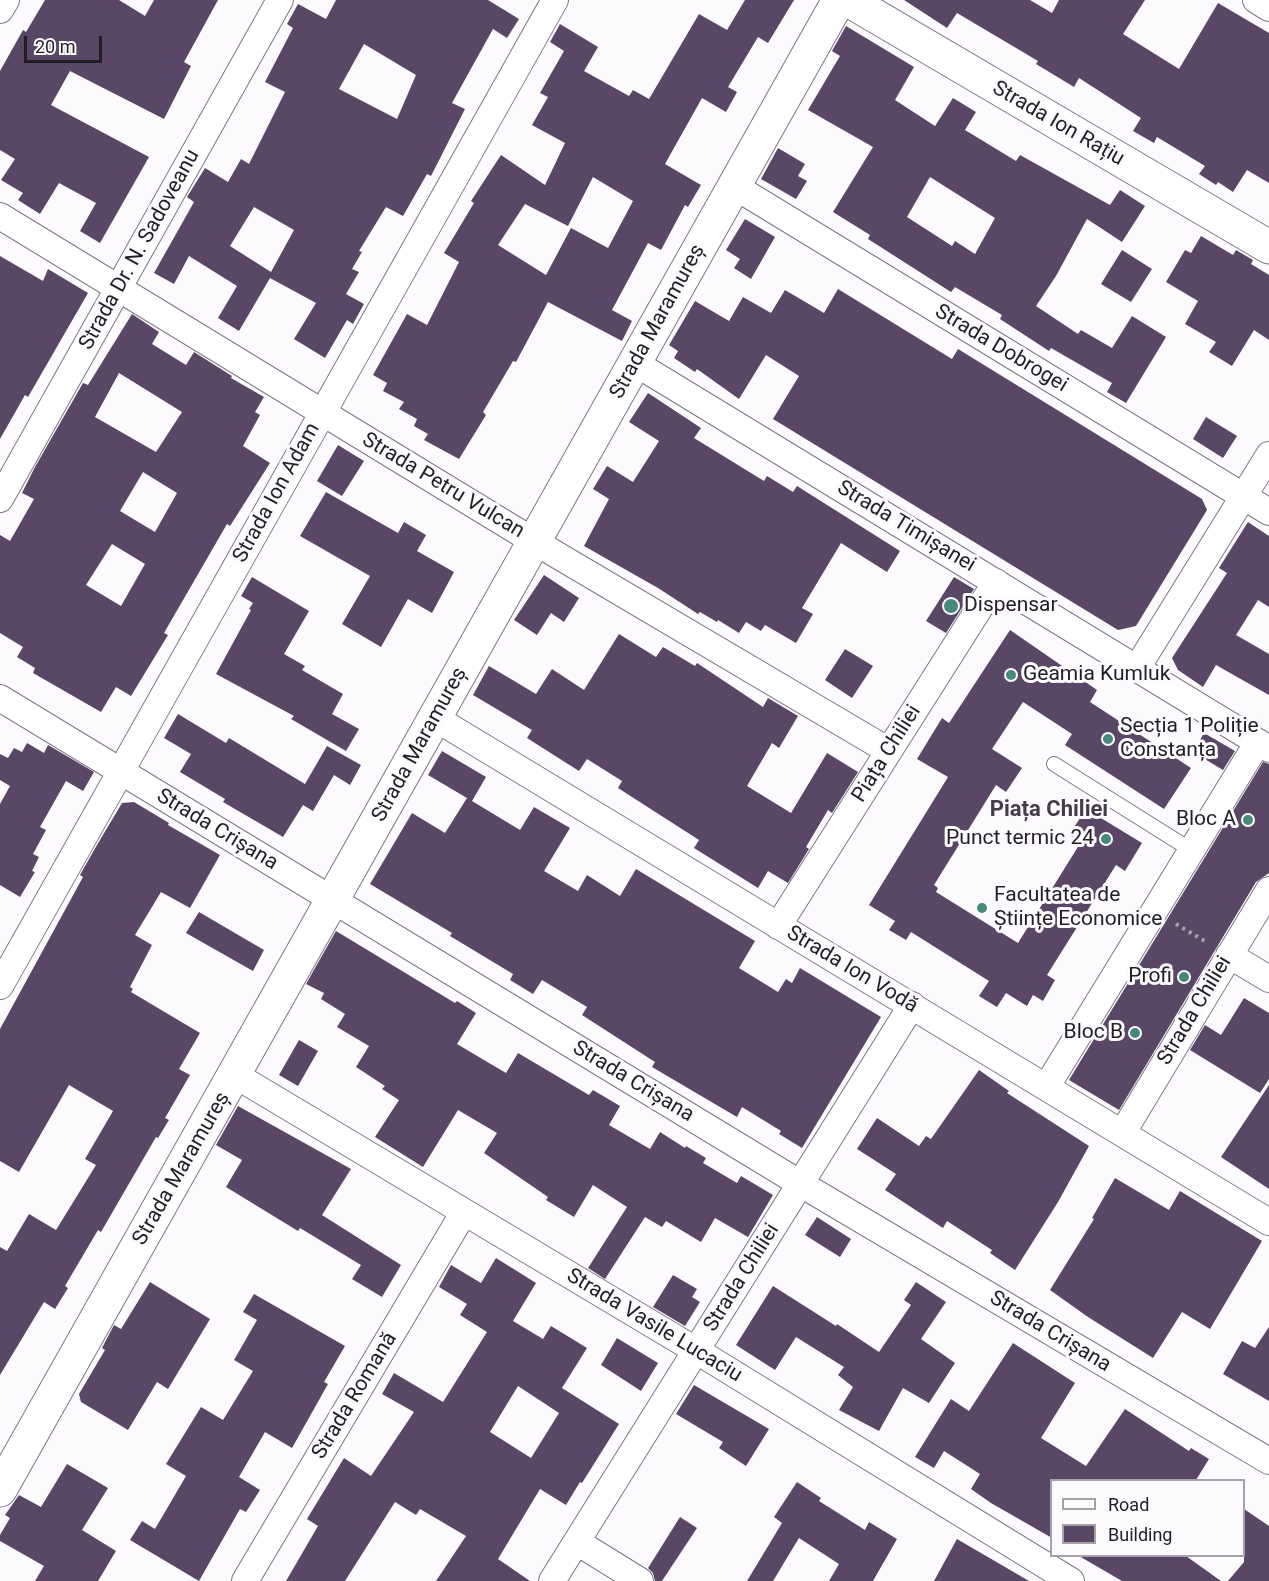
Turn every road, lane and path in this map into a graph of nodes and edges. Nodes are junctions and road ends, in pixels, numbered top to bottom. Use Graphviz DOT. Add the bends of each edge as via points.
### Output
graph roads {
  1 [pos="6,0"];
  2 [pos="280,0"];
  3 [pos="555,0"];
  4 [pos="838,0"];
  5 [pos="848,0"];
  6 [pos="1256,0"];
  7 [pos="1269,8"];
  8 [pos="0,10"];
  9 [pos="734,186"];
  10 [pos="0,216"];
  11 [pos="1269,247"];
  12 [pos="118,288"];
  13 [pos="634,363"];
  14 [pos="322,413"];
  15 [pos="1269,454"];
  16 [pos="1244,497"];
  17 [pos="0,499"];
  18 [pos="1269,512"];
  19 [pos="535,542"];
  20 [pos="996,582"];
  21 [pos="1137,668"];
  22 [pos="0,698"];
  23 [pos="435,718"];
  24 [pos="1264,745"];
  25 [pos="888,751"];
  26 [pos="1054,764"];
  27 [pos="121,771"];
  28 [pos="1191,850"];
  29 [pos="1269,890"];
  30 [pos="333,901"];
  31 [pos="1154,912"];
  32 [pos="778,926"];
  33 [pos="1229,955"];
  34 [pos="1269,979"];
  35 [pos="0,986"];
  36 [pos="912,1005"];
  37 [pos="235,1075"];
  38 [pos="1047,1086"];
  39 [pos="1123,1132"];
  40 [pos="801,1184"];
  41 [pos="464,1212"];
  42 [pos="1269,1222"];
  43 [pos="697,1351"];
  44 [pos="9,1453"];
  45 [pos="1269,1461"];
  46 [pos="0,1490"];
  47 [pos="577,1542"];
  48 [pos="245,1581"];
  49 [pos="552,1581"];
  50 [pos="640,1581"];
  51 [pos="1071,1581"];
  1 -- 8 [label="street"];
  2 -- 12 [label="street, Strada Dr. N. Sadoveanu"];
  3 -- 14 [label="street, Strada Ion Adam"];
  4 -- 9 [label="street, Strada Maramureș"];
  5 -- 11 [label="street, Strada Ion Rațiu"];
  6 -- 7 [label="street"];
  9 -- 13 [label="street, Strada Maramureș"];
  9 -- 16 [label="street, Strada Dobrogei"];
  10 -- 12 [label="street, Strada Petru Vulcan"];
  12 -- 14 [label="street, Strada Petru Vulcan"];
  12 -- 17 [label="street, Strada Dr. N. Sadoveanu"];
  13 -- 19 [label="street, Strada Maramureș"];
  13 -- 20 [label="street, Strada Timișanei"];
  14 -- 19 [label="street, Strada Petru Vulcan"];
  14 -- 27 [label="street, Strada Ion Adam"];
  15 -- 16 [label="street"];
  16 -- 18 [label="street, Strada Dobrogei"];
  16 -- 21 [label="street"];
  19 -- 23 [label="street, Strada Maramureș"];
  19 -- 25 [label="street, Strada Petru Vulcan"];
  20 -- 21 [label="street, Strada Timișanei"];
  20 -- 25 [label="street, Piața Chiliei"];
  21 -- 24 [label="street, Strada Timișanei"];
  22 -- 27 [label="street, Strada Crișana"];
  23 -- 30 [label="street, Strada Maramureș"];
  23 -- 32 [label="street, Strada Ion Vodă"];
  24 -- 28 [label="street"];
  25 -- 32 [label="street, Piața Chiliei"];
  26 -- 28 [label="lane"];
  27 -- 30 [label="street, Strada Crișana"];
  27 -- 35 [label="street, Strada Ion Adam"];
  28 -- 31 [label="street"];
  29 -- 33 [label="street, Strada Chiliei"];
  30 -- 37 [label="street, Strada Maramureș"];
  30 -- 40 [label="street, Strada Crișana"];
  31 -- 33 [label="path"];
  31 -- 38 [label="street"];
  32 -- 36 [label="street, Strada Ion Vodă"];
  33 -- 34 [label="street"];
  33 -- 39 [label="street, Strada Chiliei"];
  36 -- 38 [label="street, Strada Ion Vodă"];
  36 -- 40 [label="street, Strada Chiliei"];
  37 -- 41 [label="street, Strada Vasile Lucaciu"];
  37 -- 44 [label="street, Strada Maramureș"];
  38 -- 39 [label="street, Strada Ion Vodă"];
  39 -- 42 [label="street, Strada Ion Vodă"];
  40 -- 43 [label="street, Strada Chiliei"];
  40 -- 45 [label="street, Strada Crișana"];
  41 -- 43 [label="street, Strada Vasile Lucaciu"];
  41 -- 48 [label="street, Strada Romană"];
  43 -- 47 [label="street, Strada Chiliei"];
  43 -- 51 [label="street, Strada Vasile Lucaciu"];
  44 -- 46 [label="street, Strada Maramureș"];
  47 -- 49 [label="street, Strada Chiliei"];
  47 -- 50 [label="street"];
}
